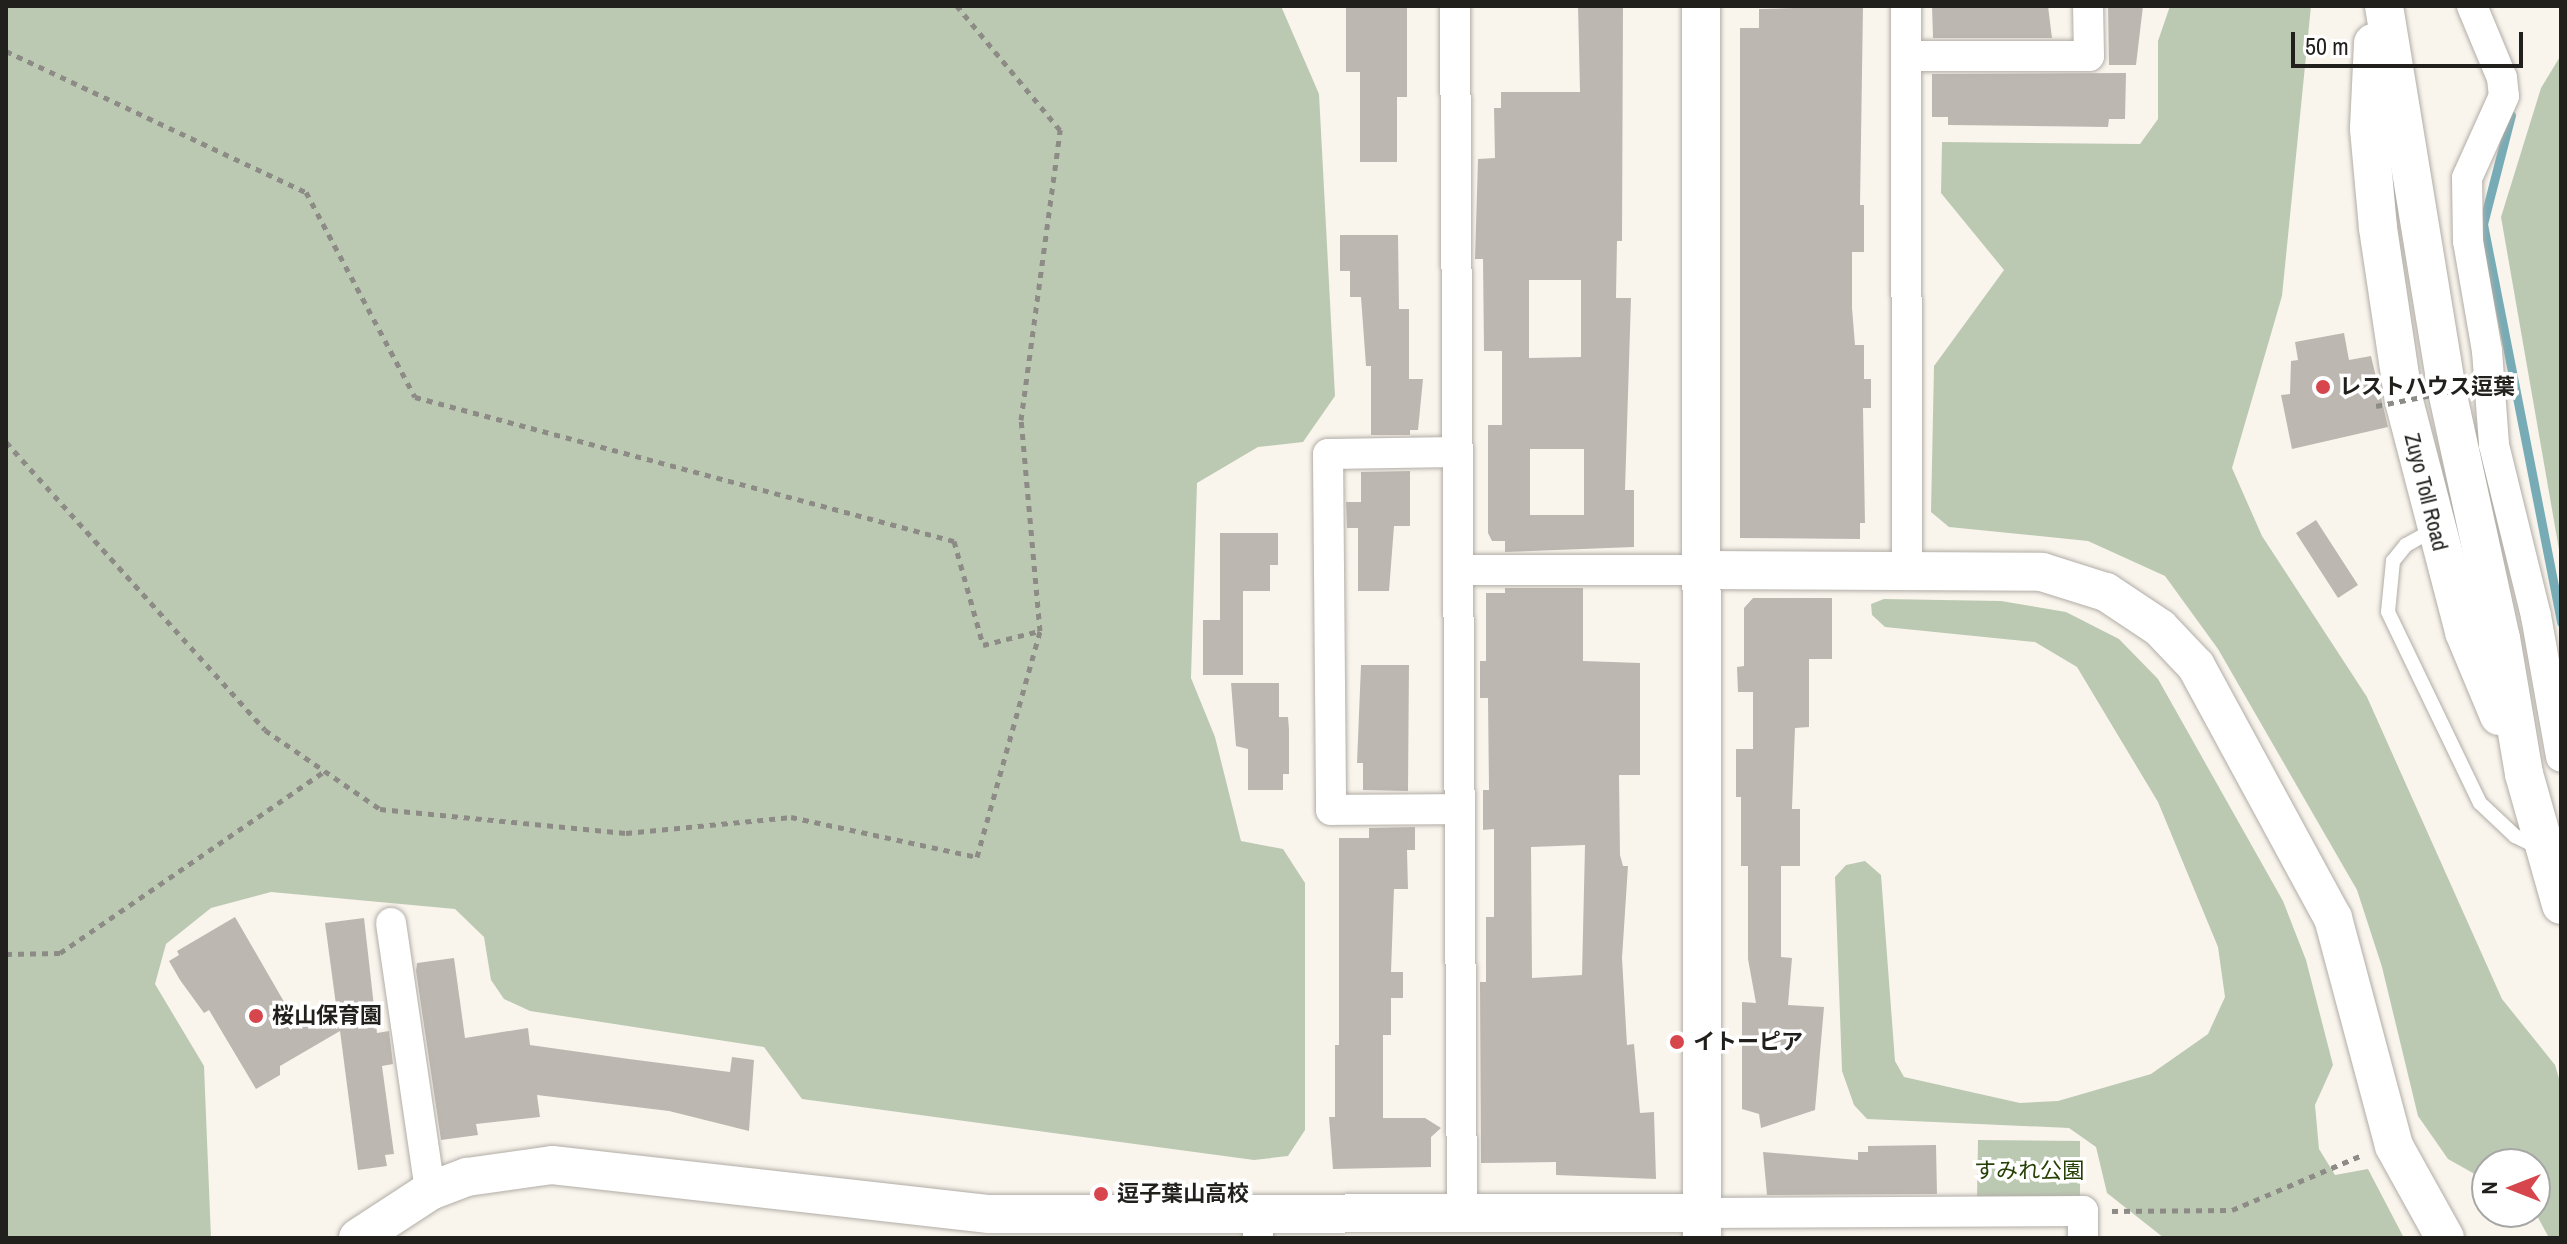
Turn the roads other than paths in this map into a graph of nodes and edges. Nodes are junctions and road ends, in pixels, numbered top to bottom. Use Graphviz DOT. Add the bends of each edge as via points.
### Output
graph roads {
  1 [pos="1455,6"];
  2 [pos="1701,6"];
  3 [pos="1906,6"];
  4 [pos="2088,6"];
  5 [pos="2375,6"];
  6 [pos="2384,6"];
  7 [pos="2472,6"];
  8 [pos="1907,56"];
  9 [pos="1457,452"];
  10 [pos="2433,530"];
  11 [pos="1458,570"];
  12 [pos="1702,570"];
  13 [pos="1907,571"];
  14 [pos="2561,757"];
  15 [pos="2524,774"];
  16 [pos="1459,809"];
  17 [pos="2546,851"];
  18 [pos="2561,905"];
  19 [pos="391,923"];
  20 [pos="430,1191"];
  21 [pos="1462,1215"];
  22 [pos="2083,1224"];
  23 [pos="1702,1226"];
  24 [pos="1258,1228"];
  25 [pos="358,1238"];
  26 [pos="2445,1238"];
  1 -- 9 [label="street"];
  2 -- 12 [label="street"];
  3 -- 8 [label="street"];
  4 -- 8 [label="street" via="2089,56"];
  5 -- 10 [label="street, Zuyo Toll Road" via="2369,129 2378,228 2404,401"];
  6 -- 15 [label="street, Zuyo Toll Road" via="2447,391 2501,638"];
  7 -- 14 [label="street" via="2502,78 2504,96 2467,178 2468,241 2487,351 2494,445 2536,616"];
  8 -- 13 [label="street"];
  9 -- 11 [label="street"];
  9 -- 16 [label="street" via="1328,454 1328,469 1331,810"];
  10 -- 15 [label="street, Zuyo Toll Road" via="2464,632"];
  10 -- 17 [label="lane" via="2406,545 2393,561 2388,612 2480,803 2515,836"];
  11 -- 12 [label="street"];
  11 -- 16 [label="street"];
  12 -- 13 [label="street"];
  12 -- 23 [label="street"];
  13 -- 26 [label="street" via="2066,577 2133,607 2196,666 2333,918 2394,1146"];
  15 -- 17 [label="street, Zuyo Toll Road"];
  16 -- 21 [label="street"];
  17 -- 18 [label="street, Zuyo Toll Road"];
  19 -- 20 [label="street"];
  20 -- 24 [label="street" via="467,1177 552,1165 989,1214"];
  20 -- 25 [label="street"];
  21 -- 23 [label="street"];
  21 -- 24 [label="street"];
  22 -- 23 [label="street"];
}
